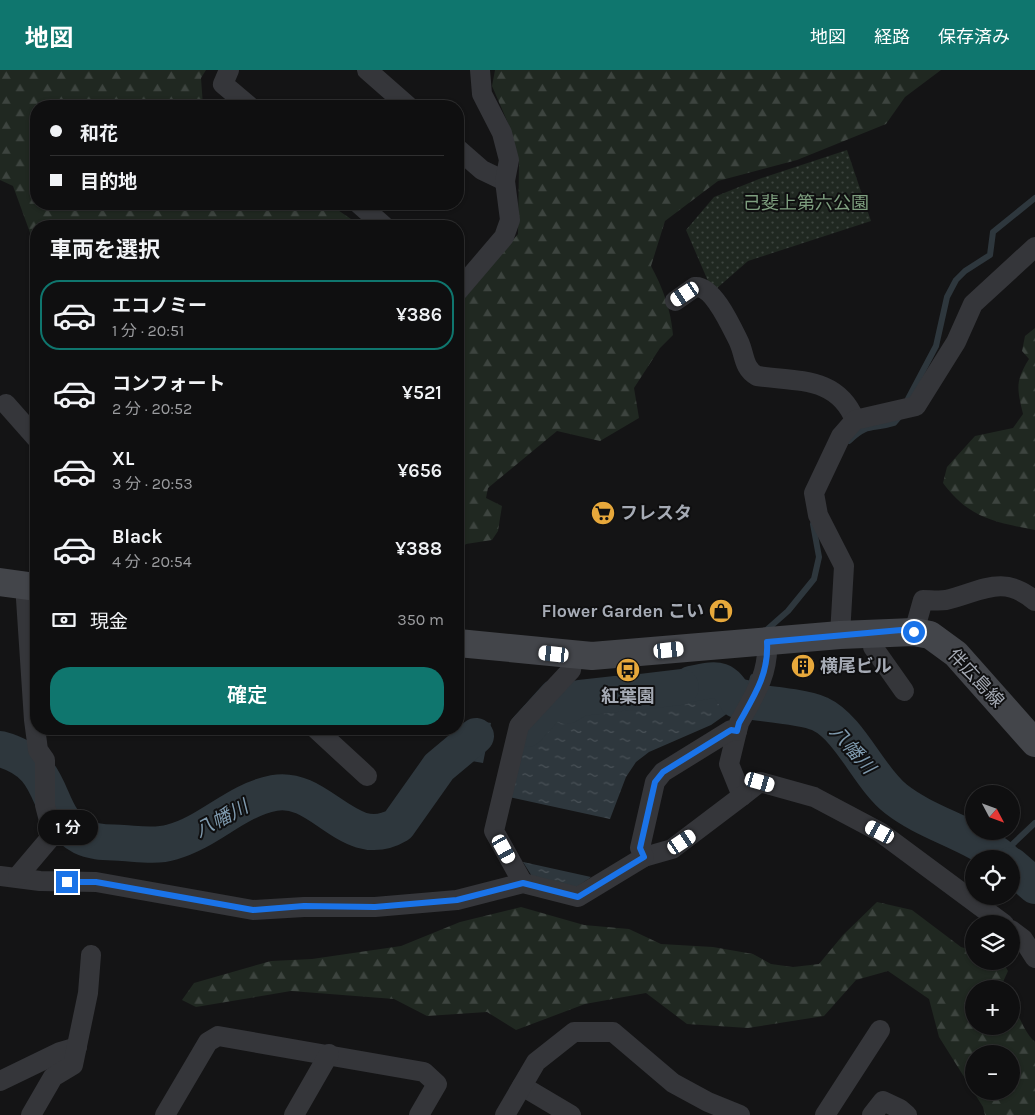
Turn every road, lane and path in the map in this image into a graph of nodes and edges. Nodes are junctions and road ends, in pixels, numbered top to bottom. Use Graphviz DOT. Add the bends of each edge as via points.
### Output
graph roads {
  1 [pos="229,70"];
  2 [pos="367,70"];
  3 [pos="480,70"];
  4 [pos="242,100"];
  5 [pos="401,100"];
  6 [pos="464,154"];
  7 [pos="505,181"];
  8 [pos="366,210"];
  9 [pos="377,220"];
  10 [pos="1035,247"];
  11 [pos="464,284"];
  12 [pos="676,300"];
  13 [pos="6,404"];
  14 [pos="855,420"];
  15 [pos="30,431"];
  16 [pos="0,582"];
  17 [pos="30,586"];
  18 [pos="30,590"];
  19 [pos="1035,601"];
  20 [pos="914,632"];
  21 [pos="873,633"];
  22 [pos="840,635"];
  23 [pos="767,642"];
  24 [pos="464,644"];
  25 [pos="573,656"];
  26 [pos="30,660"];
  27 [pos="904,691"];
  28 [pos="738,727"];
  29 [pos="36,735"];
  30 [pos="323,735"];
  31 [pos="1035,743"];
  32 [pos="367,776"];
  33 [pos="742,796"];
  34 [pos="644,857"];
  35 [pos="9,876"];
  36 [pos="523,883"];
  37 [pos="992,915"];
  38 [pos="1020,937"];
  39 [pos="91,955"];
  40 [pos="1035,958"];
  41 [pos="880,1030"];
  42 [pos="77,1047"];
  43 [pos="329,1054"];
  44 [pos="0,1081"];
  45 [pos="522,1086"];
  46 [pos="31,1115"];
  47 [pos="165,1115"];
  48 [pos="294,1115"];
  49 [pos="419,1115"];
  50 [pos="505,1115"];
  51 [pos="571,1115"];
  52 [pos="740,1115"];
  53 [pos="824,1115"];
  54 [pos="872,1115"];
  55 [pos="907,1115"];
  1 -- 4 [label="street" via="223,84"];
  2 -- 5 [label="street"];
  3 -- 7 [label="street" via="482,94 502,132 509,160"];
  6 -- 7 [label="street" via="482,170"];
  7 -- 11 [label="street" via="510,220 504,237"];
  8 -- 9 [label="street"];
  10 -- 14 [label="street" via="974,304 956,342 916,406"];
  12 -- 14 [label="street" via="695,287 705,289 714,297 740,344 748,370 757,376 830,388 843,398"];
  13 -- 15 [label="street"];
  14 -- 22 [label="street" via="841,436 814,494 818,515 844,566"];
  16 -- 17 [label="main road"];
  18 -- 26 [label="street" via="26,599"];
  19 -- 20 [label="street" via="1012,588 999,585 945,600 923,600"];
  20 -- 21 [label="main road, 伴広島線"];
  20 -- 31 [label="main road, 伴広島線" via="930,635 956,654"];
  21 -- 22 [label="main road, 伴広島線"];
  21 -- 27 [label="street" via="873,647"];
  22 -- 23 [label="main road, 伴広島線"];
  23 -- 25 [label="main road, 伴広島線" via="608,656"];
  23 -- 28 [label="street" via="768,659 762,682"];
  24 -- 25 [label="main road, 伴広島線"];
  25 -- 36 [label="street" via="571,670 519,726 494,832"];
  28 -- 33 [label="street" via="729,764"];
  28 -- 34 [label="street" via="663,772 655,782 640,848"];
  29 -- 35 [label="street" via="38,750 46,762 45,797 51,836"];
  30 -- 32 [label="street"];
  33 -- 34 [label="street" via="672,849"];
  33 -- 37 [label="street" via="760,782 814,797 880,832"];
  34 -- 36 [label="street" via="578,897"];
  35 -- 36 [label="street" via="40,881 96,882 253,910 304,906 375,907 457,900"];
  38 -- 40 [label="street"];
  39 -- 42 [label="street" via="88,993"];
  41 -- 53 [label="street"];
  42 -- 44 [label="street"];
  42 -- 46 [label="street" via="73,1065 53,1077"];
  43 -- 47 [label="street" via="218,1036 208,1042"];
  43 -- 48 [label="street"];
  43 -- 49 [label="street" via="424,1072 437,1084"];
  45 -- 50 [label="street"];
  45 -- 51 [label="street"];
  45 -- 52 [label="street" via="536,1062 574,1032 613,1032 673,1083"];
  54 -- 55 [label="street" via="883,1101"];
}
